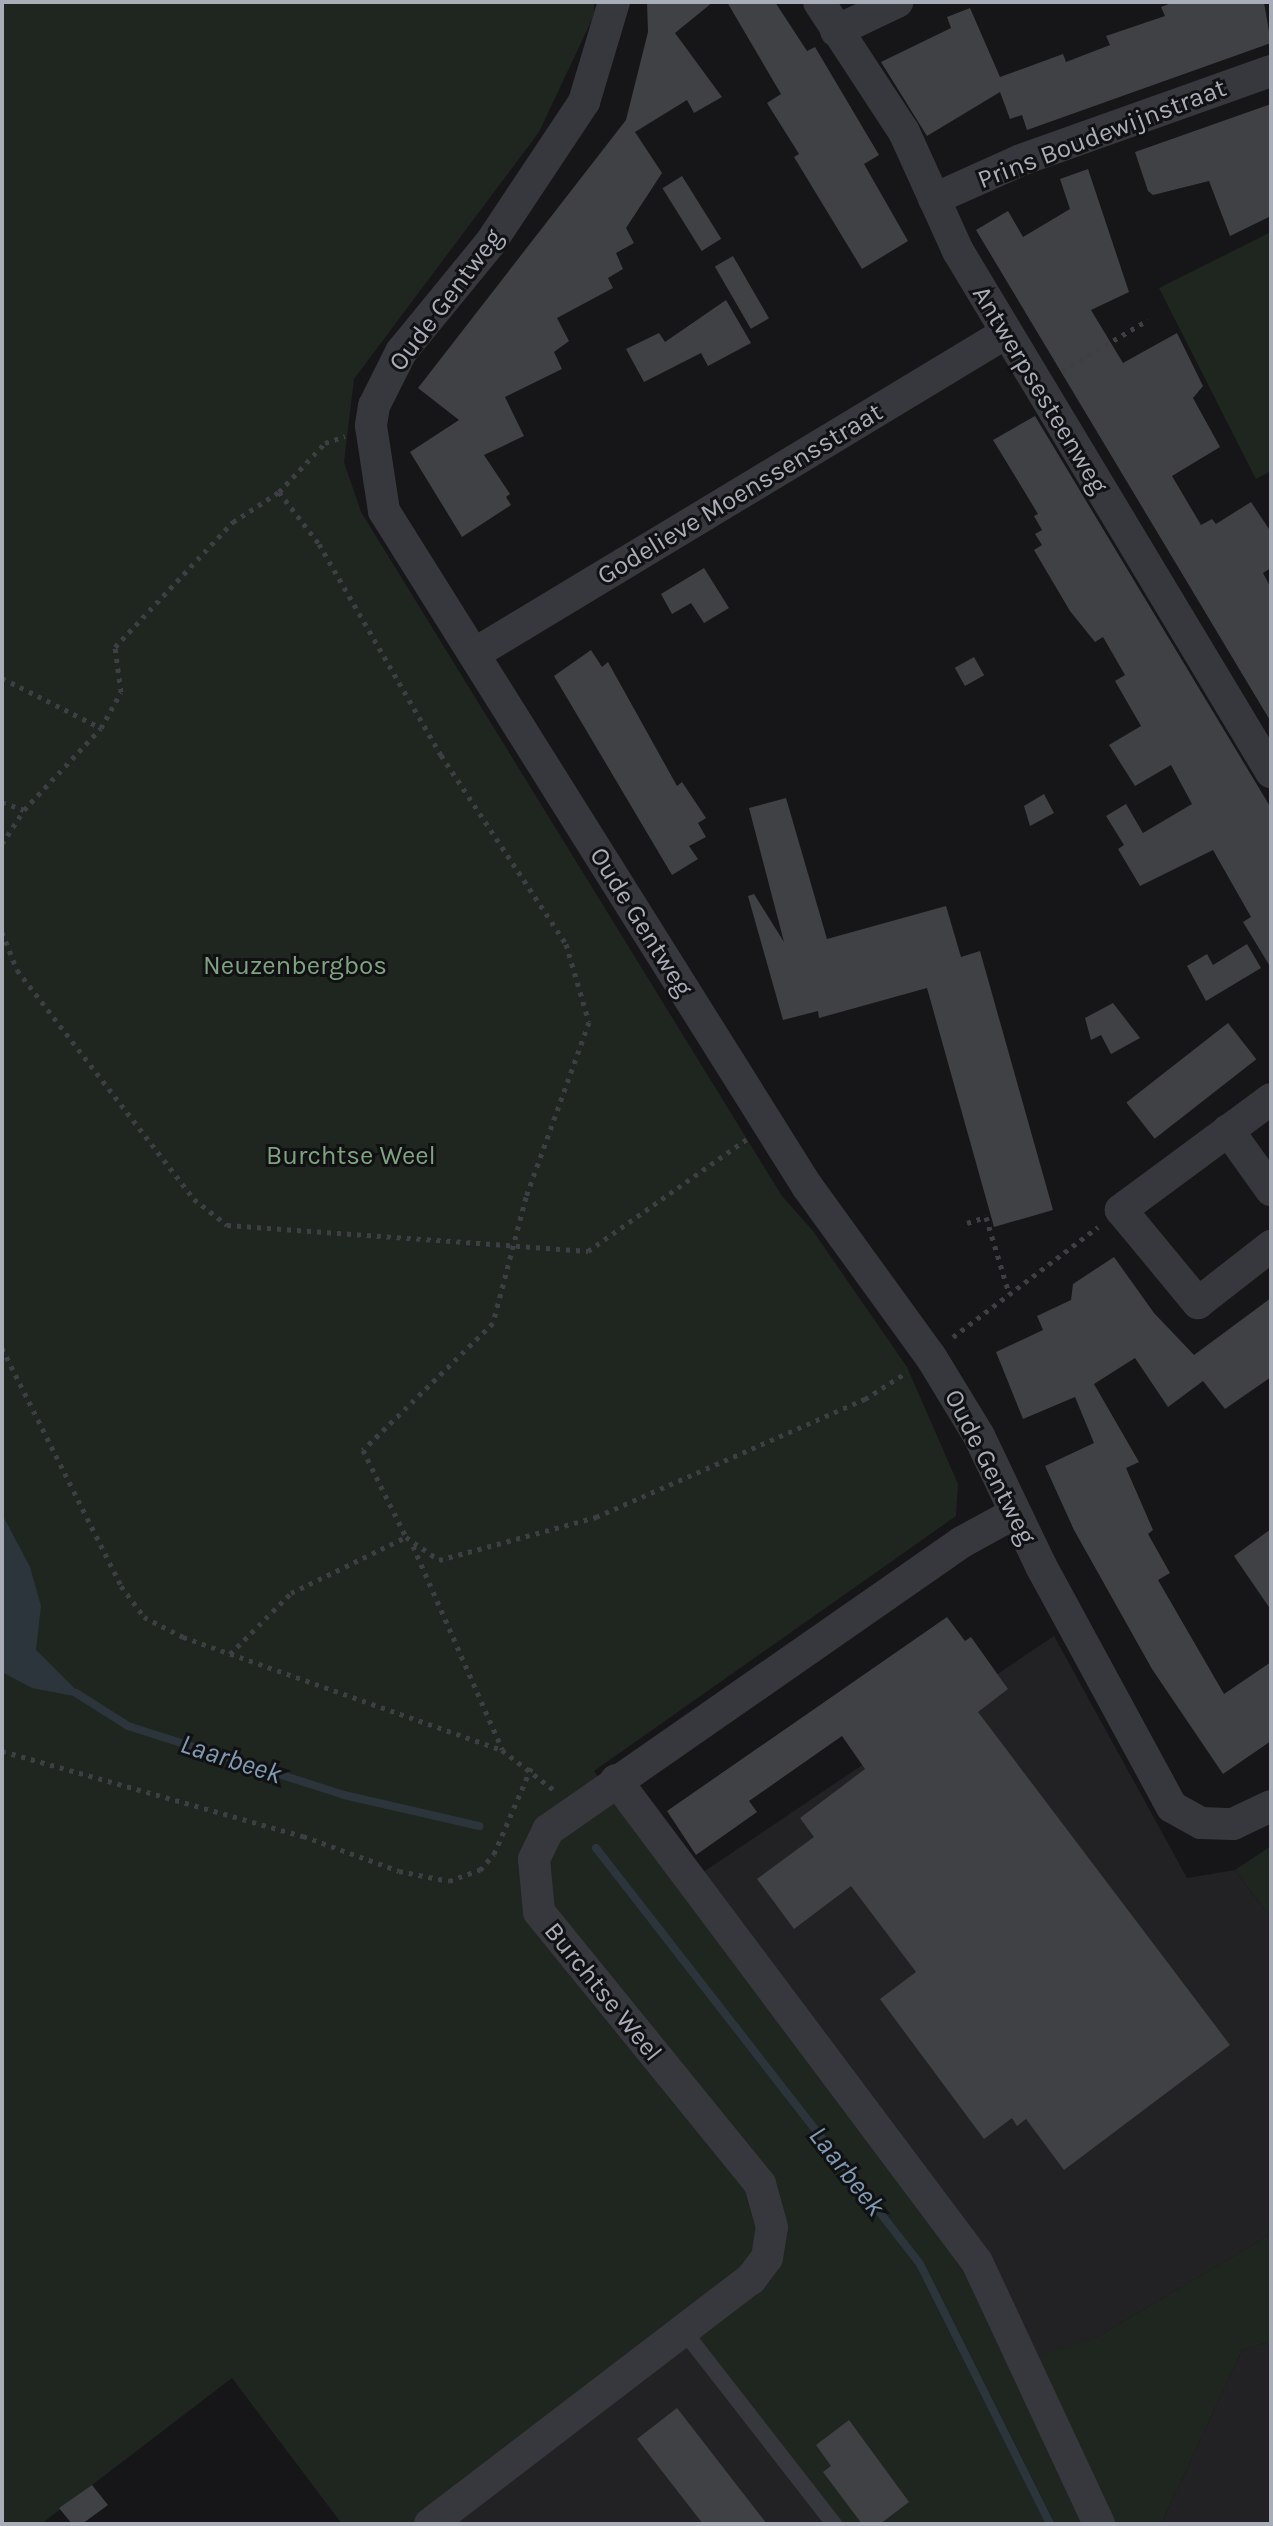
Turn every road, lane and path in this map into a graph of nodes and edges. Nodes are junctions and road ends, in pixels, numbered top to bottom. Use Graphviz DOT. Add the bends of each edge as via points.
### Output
graph roads {
  1 [pos="614,2"];
  2 [pos="819,2"];
  3 [pos="897,2"];
  4 [pos="836,31"];
  5 [pos="1271,71"];
  6 [pos="934,199"];
  7 [pos="1148,320"];
  8 [pos="1006,333"];
  9 [pos="1037,385"];
  10 [pos="371,426"];
  11 [pos="279,492"];
  12 [pos="474,654"];
  13 [pos="2,678"];
  14 [pos="101,728"];
  15 [pos="1271,772"];
  16 [pos="2,802"];
  17 [pos="24,810"];
  18 [pos="2,844"];
  19 [pos="2,932"];
  20 [pos="1271,1099"];
  21 [pos="767,1124"];
  22 [pos="1228,1130"];
  23 [pos="1271,1190"];
  24 [pos="1121,1210"];
  25 [pos="967,1223"];
  26 [pos="1271,1246"];
  27 [pos="514,1247"];
  28 [pos="1009,1293"];
  29 [pos="2,1348"];
  30 [pos="931,1357"];
  31 [pos="1015,1513"];
  32 [pos="406,1537"];
  33 [pos="413,1546"];
  34 [pos="230,1654"];
  35 [pos="502,1750"];
  36 [pos="2,1751"];
  37 [pos="531,1768"];
  38 [pos="616,1780"];
  39 [pos="1271,1806"];
  40 [pos="575,1811"];
  41 [pos="683,2330"];
  42 [pos="430,2524"];
  43 [pos="834,2524"];
  44 [pos="1099,2524"];
  1 -- 10 [label="street, Oude Gentweg" via="584,102 491,242 401,352 374,406"];
  2 -- 4 [label="street, Antwerpsesteenweg"];
  3 -- 4 [label="street"];
  4 -- 6 [label="street, Antwerpsesteenweg" via="904,132"];
  5 -- 6 [label="street, Prins Boudewijnstraat" via="1021,160"];
  6 -- 8 [label="street, Antwerpsesteenweg"];
  7 -- 9 [label="path"];
  8 -- 9 [label="street, Antwerpsesteenweg"];
  8 -- 12 [label="street, Godelieve Moenssensstraat"];
  9 -- 15 [label="street, Antwerpsesteenweg"];
  10 -- 11 [label="path" via="325,443"];
  10 -- 12 [label="street, Oude Gentweg" via="384,511"];
  11 -- 14 [label="path" via="233,522 115,647 121,692"];
  11 -- 27 [label="path" via="319,544 441,755 566,944 589,1022 526,1197"];
  12 -- 21 [label="street, Oude Gentweg"];
  13 -- 14 [label="path"];
  14 -- 17 [label="path"];
  16 -- 17 [label="path"];
  17 -- 18 [label="path"];
  19 -- 27 [label="path" via="17,970 194,1199 227,1225"];
  20 -- 22 [label="street"];
  21 -- 27 [label="path" via="588,1251"];
  21 -- 30 [label="street, Oude Gentweg"];
  22 -- 23 [label="street"];
  22 -- 24 [label="street"];
  24 -- 26 [label="street" via="1198,1303"];
  24 -- 28 [label="path"];
  25 -- 28 [label="path" via="986,1217"];
  27 -- 32 [label="path" via="493,1323 363,1450"];
  28 -- 30 [label="path"];
  29 -- 34 [label="path" via="121,1586 144,1617"];
  30 -- 31 [label="street, Oude Gentweg" via="979,1436"];
  30 -- 33 [label="path" via="865,1399 596,1517 439,1560"];
  31 -- 38 [label="street, Burchtse Weel" via="962,1542"];
  31 -- 39 [label="street, Oude Gentweg" via="1172,1807 1201,1823 1233,1824"];
  32 -- 33 [label="path"];
  32 -- 34 [label="path" via="291,1593"];
  33 -- 35 [label="path"];
  34 -- 35 [label="path"];
  35 -- 37 [label="path"];
  36 -- 37 [label="path" via="303,1836 399,1871 449,1881 480,1870 494,1854"];
  37 -- 40 [label="path"];
  38 -- 40 [label="street, Burchtse Weel"];
  38 -- 44 [label="street" via="977,2262"];
  40 -- 41 [label="street, Burchtse Weel" via="548,1830 534,1859 539,1912 760,2184 768,2202 772,2227 767,2258 751,2279"];
  41 -- 42 [label="street, Burchtse Weel"];
  41 -- 43 [label="lane"];
}
